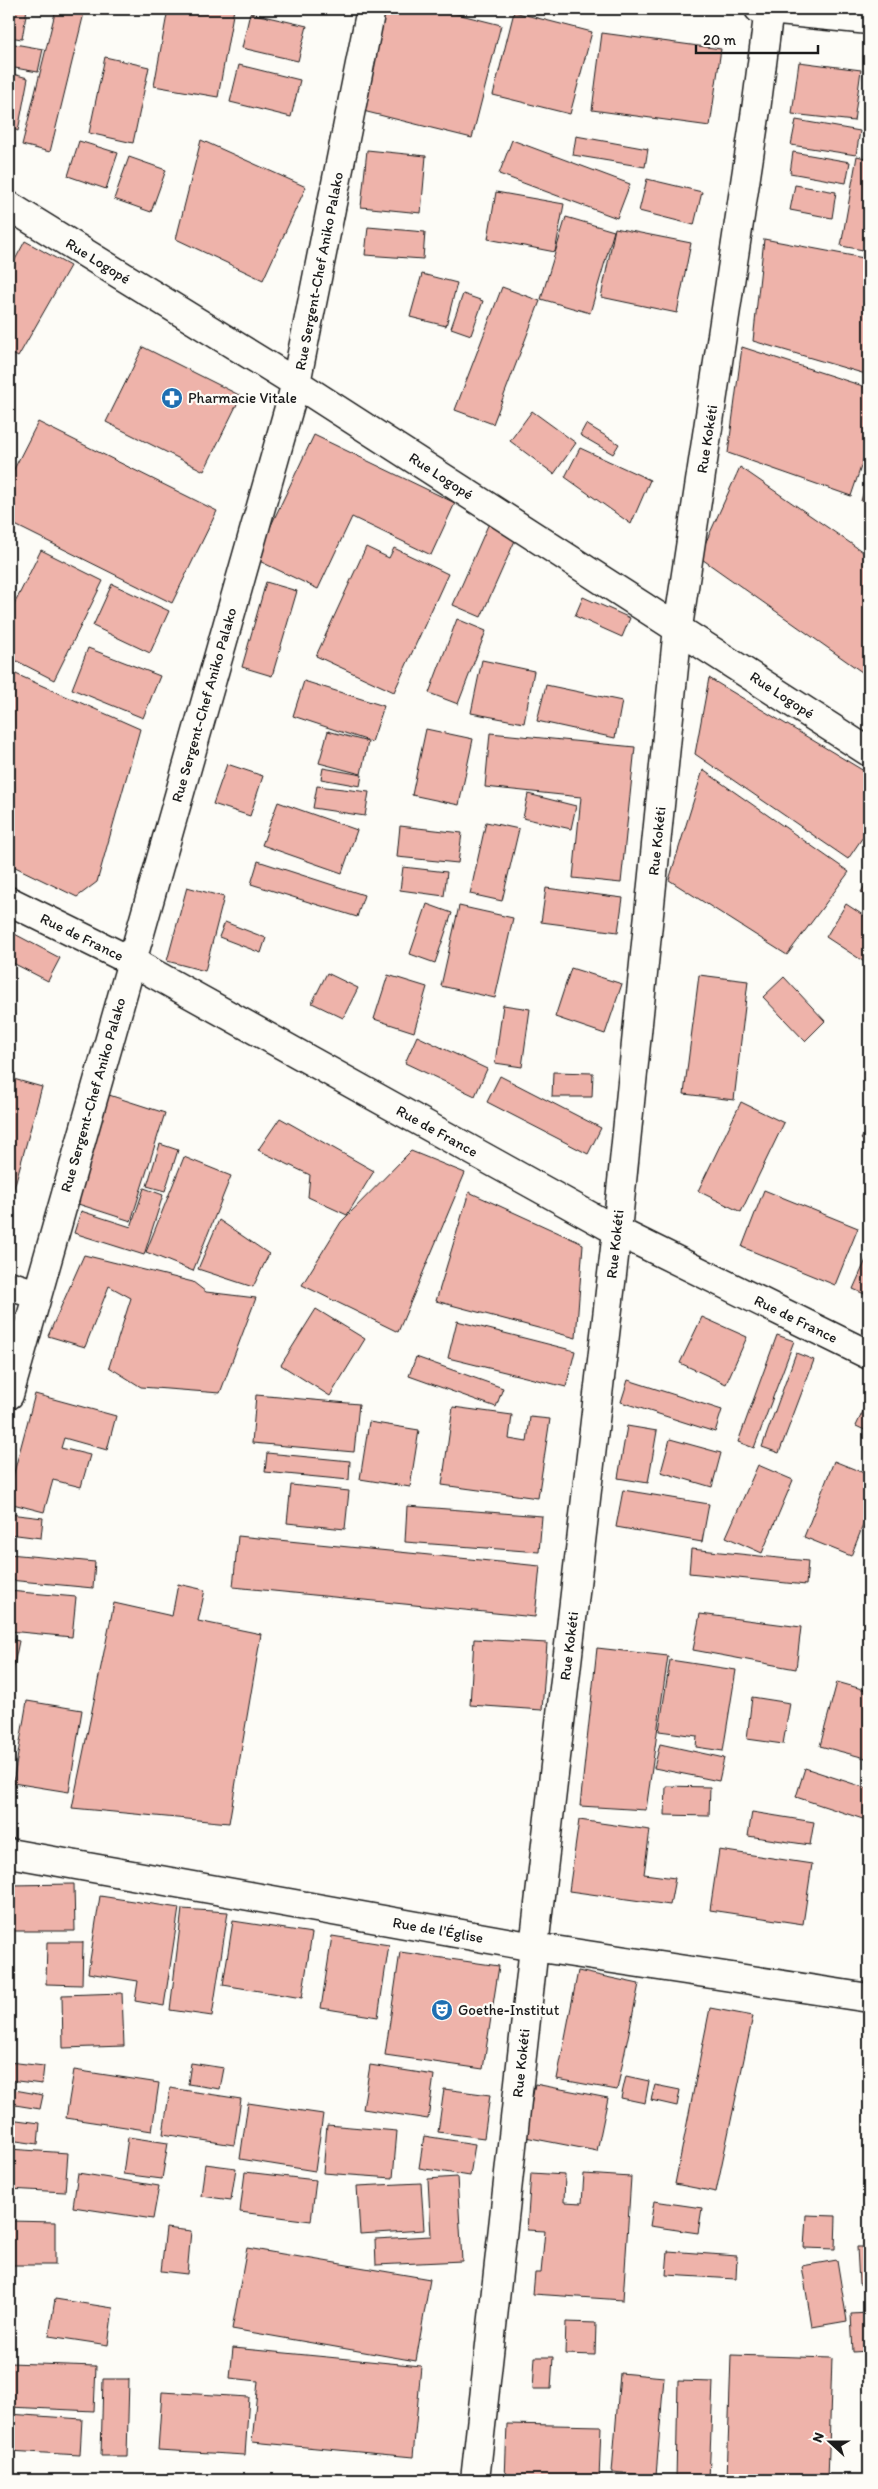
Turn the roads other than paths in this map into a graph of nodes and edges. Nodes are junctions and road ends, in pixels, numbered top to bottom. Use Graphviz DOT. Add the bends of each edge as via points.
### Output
graph roads {
  1 [pos="371,9"];
  2 [pos="759,9"];
  3 [pos="769,9"];
  4 [pos="869,20"];
  5 [pos="9,206"];
  6 [pos="296,383"];
  7 [pos="678,627"];
  8 [pos="869,752"];
  9 [pos="9,901"];
  10 [pos="131,961"];
  11 [pos="617,1231"];
  12 [pos="9,1285"];
  13 [pos="37,1294"];
  14 [pos="869,1355"];
  15 [pos="9,1395"];
  16 [pos="9,1853"];
  17 [pos="534,1947"];
  18 [pos="869,1998"];
  19 [pos="475,2480"];
  1 -- 6 [label="street, Rue Sergent-Chef Aniko Palako"];
  2 -- 3 [label="street"];
  3 -- 4 [label="street"];
  3 -- 7 [label="street, Rue Kokéti"];
  5 -- 6 [label="street, Rue Logopé"];
  6 -- 7 [label="street, Rue Logopé"];
  6 -- 10 [label="street, Rue Sergent-Chef Aniko Palako"];
  7 -- 8 [label="street, Rue Logopé"];
  7 -- 11 [label="street, Rue Kokéti"];
  9 -- 10 [label="street, Rue de France"];
  10 -- 11 [label="street, Rue de France"];
  10 -- 13 [label="street, Rue Sergent-Chef Aniko Palako"];
  11 -- 14 [label="street, Rue de France"];
  11 -- 17 [label="street, Rue Kokéti"];
  12 -- 13 [label="street"];
  13 -- 15 [label="street, Rue Sergent-Chef Aniko Palako"];
  16 -- 17 [label="street, Rue de l'Église"];
  17 -- 18 [label="street, Rue de l'Église"];
  17 -- 19 [label="street, Rue Kokéti"];
}
